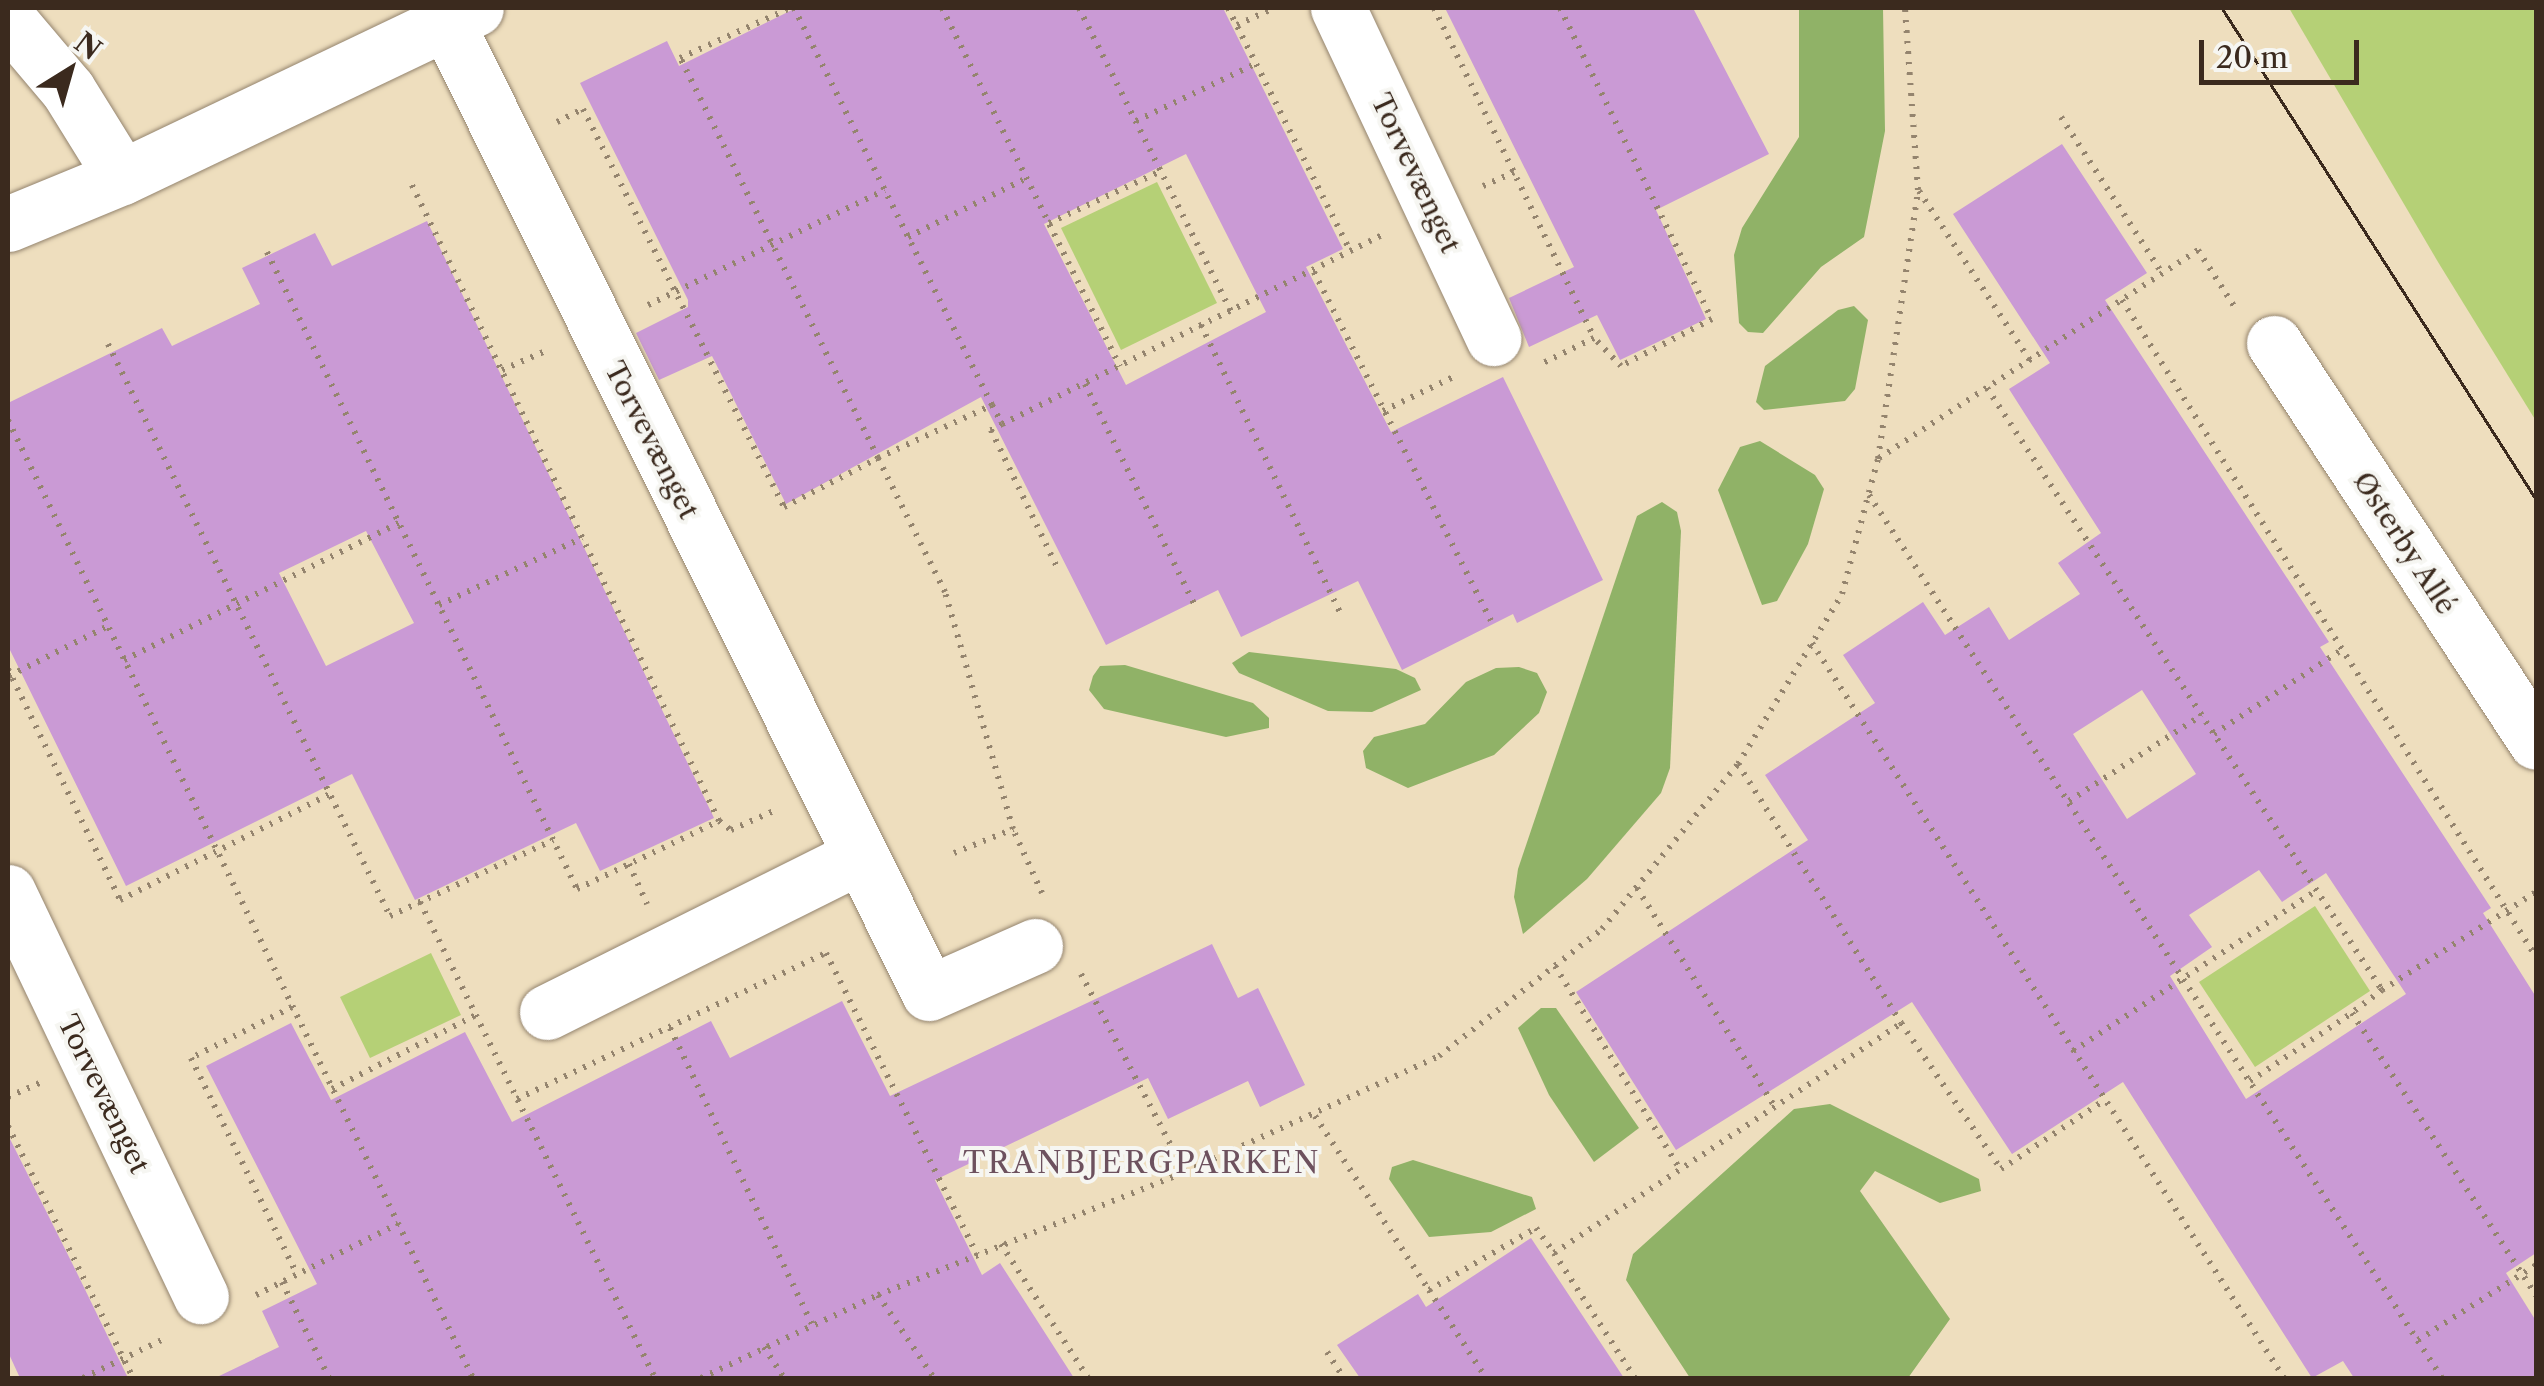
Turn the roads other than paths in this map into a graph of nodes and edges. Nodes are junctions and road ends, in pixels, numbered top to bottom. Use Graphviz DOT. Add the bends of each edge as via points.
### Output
graph roads {
  1 [pos="1338,8"];
  2 [pos="461,15"];
  3 [pos="8,20"];
  4 [pos="122,177"];
  5 [pos="8,224"];
  6 [pos="1494,338"];
  7 [pos="2274,343"];
  8 [pos="2536,742"];
  9 [pos="860,856"];
  10 [pos="8,892"];
  11 [pos="1048,942"];
  12 [pos="547,1012"];
  13 [pos="202,1296"];
  1 -- 6 [label="street, Torvevænget"];
  2 -- 4 [label="street, Torvevænget"];
  2 -- 9 [label="street, Torvevænget" via="508,147"];
  3 -- 4 [label="street" via="68,90"];
  4 -- 5 [label="street, Torvevænget"];
  7 -- 8 [label="street, Østerby Allé"];
  9 -- 11 [label="street, Torvevænget" via="929,993"];
  9 -- 12 [label="street"];
  10 -- 13 [label="street, Torvevænget"];
}
